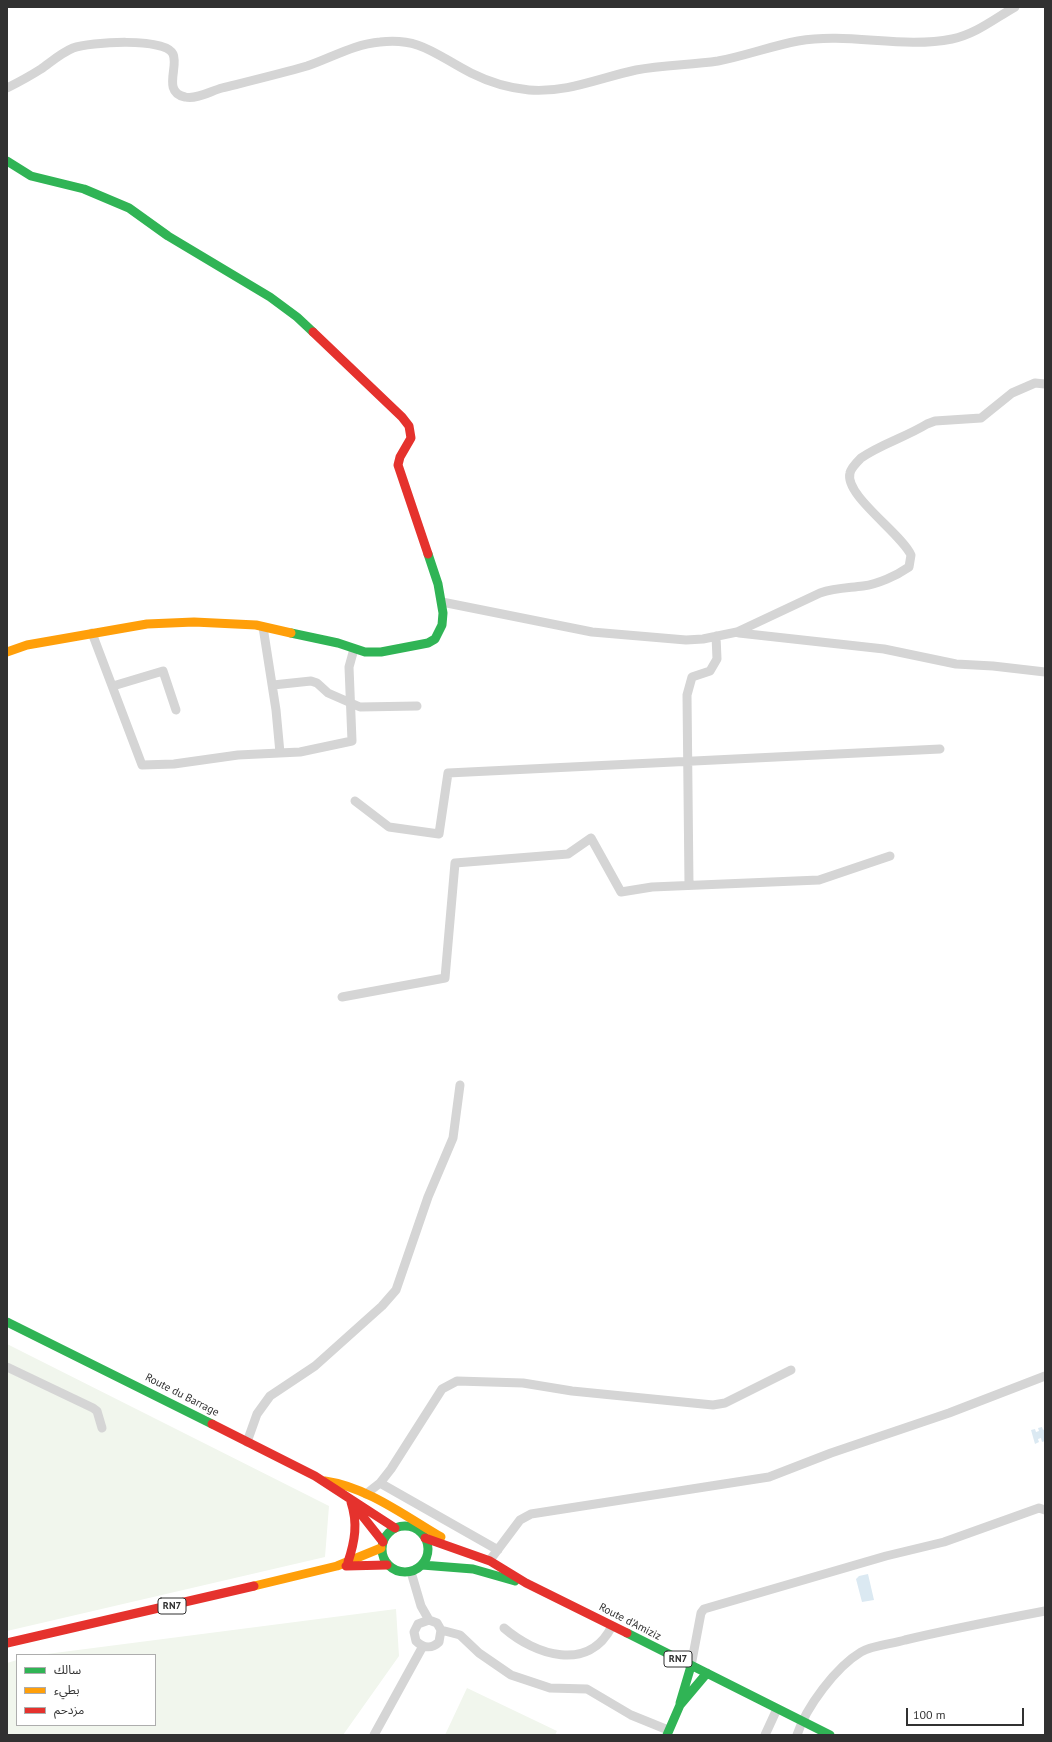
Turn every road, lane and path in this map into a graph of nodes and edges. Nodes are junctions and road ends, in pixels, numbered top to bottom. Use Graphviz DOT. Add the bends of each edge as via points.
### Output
graph roads {
  1 [pos="1015,7"];
  2 [pos="7,88"];
  3 [pos="7,162"];
  4 [pos="1045,384"];
  5 [pos="442,602"];
  6 [pos="263,626"];
  7 [pos="737,632"];
  8 [pos="92,633"];
  9 [pos="716,636"];
  10 [pos="354,649"];
  11 [pos="7,652"];
  12 [pos="1045,672"];
  13 [pos="273,685"];
  14 [pos="112,686"];
  15 [pos="351,704"];
  16 [pos="417,706"];
  17 [pos="176,710"];
  18 [pos="940,749"];
  19 [pos="280,753"];
  20 [pos="688,762"];
  21 [pos="355,801"];
  22 [pos="890,856"];
  23 [pos="689,885"];
  24 [pos="342,997"];
  25 [pos="460,1085"];
  26 [pos="7,1322"];
  27 [pos="7,1367"];
  28 [pos="791,1370"];
  29 [pos="1045,1376"];
  30 [pos="102,1428"];
  31 [pos="247,1442"];
  32 [pos="325,1482"];
  33 [pos="380,1483"];
  34 [pos="344,1494"];
  35 [pos="366,1494"];
  36 [pos="351,1502"];
  37 [pos="1045,1510"];
  38 [pos="395,1528"];
  39 [pos="425,1538"];
  40 [pos="382,1545"];
  41 [pos="498,1550"];
  42 [pos="470,1553"];
  43 [pos="490,1560"];
  44 [pos="348,1562"];
  45 [pos="422,1564"];
  46 [pos="388,1565"];
  47 [pos="337,1566"];
  48 [pos="411,1572"];
  49 [pos="526,1583"];
  50 [pos="1045,1611"];
  51 [pos="425,1621"];
  52 [pos="612,1626"];
  53 [pos="504,1628"];
  54 [pos="441,1630"];
  55 [pos="7,1643"];
  56 [pos="423,1646"];
  57 [pos="691,1666"];
  58 [pos="706,1674"];
  59 [pos="680,1705"];
  60 [pos="777,1708"];
  61 [pos="801,1721"];
  62 [pos="667,1733"];
  63 [pos="374,1735"];
  64 [pos="764,1735"];
  65 [pos="797,1735"];
  66 [pos="830,1735"];
  1 -- 2 [label="street" via="988,25 968,34 931,42 816,39 799,41 728,59 648,68 586,85 546,91 496,84 416,44 395,41 362,45 292,70 202,95 185,97 176,93 172,84 174,60 173,52 168,47 157,44 86,45 63,53 32,75"];
  3 -- 5 [label="main road" via="31,176 84,189 129,208 168,236 270,297 297,317 402,417 412,438 398,459 399,471"];
  4 -- 7 [label="street" via="1035,383 1012,393 981,418 934,421 862,458 850,472 854,490 908,549 911,555 909,567 874,584 834,588 820,593"];
  5 -- 9 [label="street" via="592,632 668,640"];
  5 -- 10 [label="main road" via="442,624 439,633 431,641 381,652"];
  6 -- 8 [label="main road" via="186,622 147,624"];
  6 -- 10 [label="main road"];
  6 -- 13 [label="street"];
  7 -- 9 [label="street"];
  7 -- 12 [label="street" via="884,649 956,664"];
  8 -- 11 [label="main road" via="27,645"];
  8 -- 14 [label="street"];
  9 -- 20 [label="street" via="717,659 710,671 692,677 687,695"];
  10 -- 15 [label="street" via="349,667"];
  13 -- 15 [label="street" via="311,681"];
  13 -- 19 [label="street"];
  14 -- 17 [label="street" via="163,671"];
  14 -- 19 [label="street" via="142,765"];
  15 -- 16 [label="street"];
  15 -- 19 [label="street" via="352,741 300,752"];
  18 -- 20 [label="street"];
  20 -- 21 [label="street" via="448,773 439,834 389,827"];
  20 -- 23 [label="street"];
  22 -- 23 [label="street" via="819,880"];
  23 -- 24 [label="street" via="621,892 591,838 568,854 455,863 444,978"];
  25 -- 31 [label="street" via="453,1138 428,1197 396,1290 382,1306 315,1366 270,1396 257,1414"];
  26 -- 31 [label="main road, Route du Barrage"];
  27 -- 30 [label="street" via="93,1408 99,1415"];
  28 -- 33 [label="street" via="726,1403 713,1405 572,1391 523,1383 457,1381 442,1389 392,1469"];
  29 -- 41 [label="street" via="769,1477 531,1514 520,1520"];
  31 -- 32 [label="main road, Route du Barrage"];
  32 -- 34 [label="main road, Route du Barrage"];
  32 -- 35 [label="main road" via="335,1481"];
  33 -- 35 [label="street"];
  33 -- 41 [label="street"];
  34 -- 36 [label="main road, Route du Barrage"];
  34 -- 38 [label="main road, Route du Barrage"];
  35 -- 42 [label="main road"];
  36 -- 40 [label="main road, Route du Barrage"];
  36 -- 44 [label="main road" via="357,1532"];
  37 -- 57 [label="street" via="1039,1508 944,1542 886,1556 704,1609 701,1613"];
  38 -- 39 [label="main road, RN7" via="414,1528"];
  38 -- 40 [label="main road, RN7" via="385,1536"];
  39 -- 42 [label="main road, RN7"];
  39 -- 45 [label="main road" via="428,1552"];
  40 -- 44 [label="main road, RN7"];
  40 -- 46 [label="main road" via="382,1554"];
  41 -- 43 [label="street"];
  42 -- 43 [label="main road, RN7"];
  43 -- 49 [label="main road, RN7"];
  44 -- 47 [label="main road, RN7"];
  45 -- 48 [label="main road"];
  45 -- 49 [label="main road, RN7" via="473,1569"];
  46 -- 47 [label="main road, RN7"];
  46 -- 48 [label="main road, RN7" via="398,1572"];
  47 -- 55 [label="main road, RN7"];
  48 -- 51 [label="street"];
  49 -- 52 [label="main road, Route d'Amiziz / RN7"];
  50 -- 61 [label="street" via="866,1650 829,1681"];
  51 -- 54 [label="street" via="437,1623"];
  51 -- 56 [label="street" via="415,1628 415,1636"];
  52 -- 53 [label="street" via="607,1636 595,1648 566,1655 530,1647"];
  52 -- 57 [label="main road, Route d'Amiziz / RN7"];
  54 -- 56 [label="street" via="441,1638 436,1644"];
  54 -- 62 [label="street" via="460,1635 479,1653 511,1675 550,1688 586,1689"];
  56 -- 63 [label="street"];
  57 -- 58 [label="main road, Route d'Amiziz / RN7"];
  57 -- 59 [label="main road" via="680,1696"];
  58 -- 59 [label="main road"];
  58 -- 60 [label="main road, Route d'Amiziz / RN7"];
  59 -- 62 [label="main road"];
  60 -- 61 [label="main road, Route d'Amiziz / RN7"];
  60 -- 64 [label="street"];
  61 -- 65 [label="street"];
  61 -- 66 [label="main road, Route d'Amiziz / RN7"];
}
